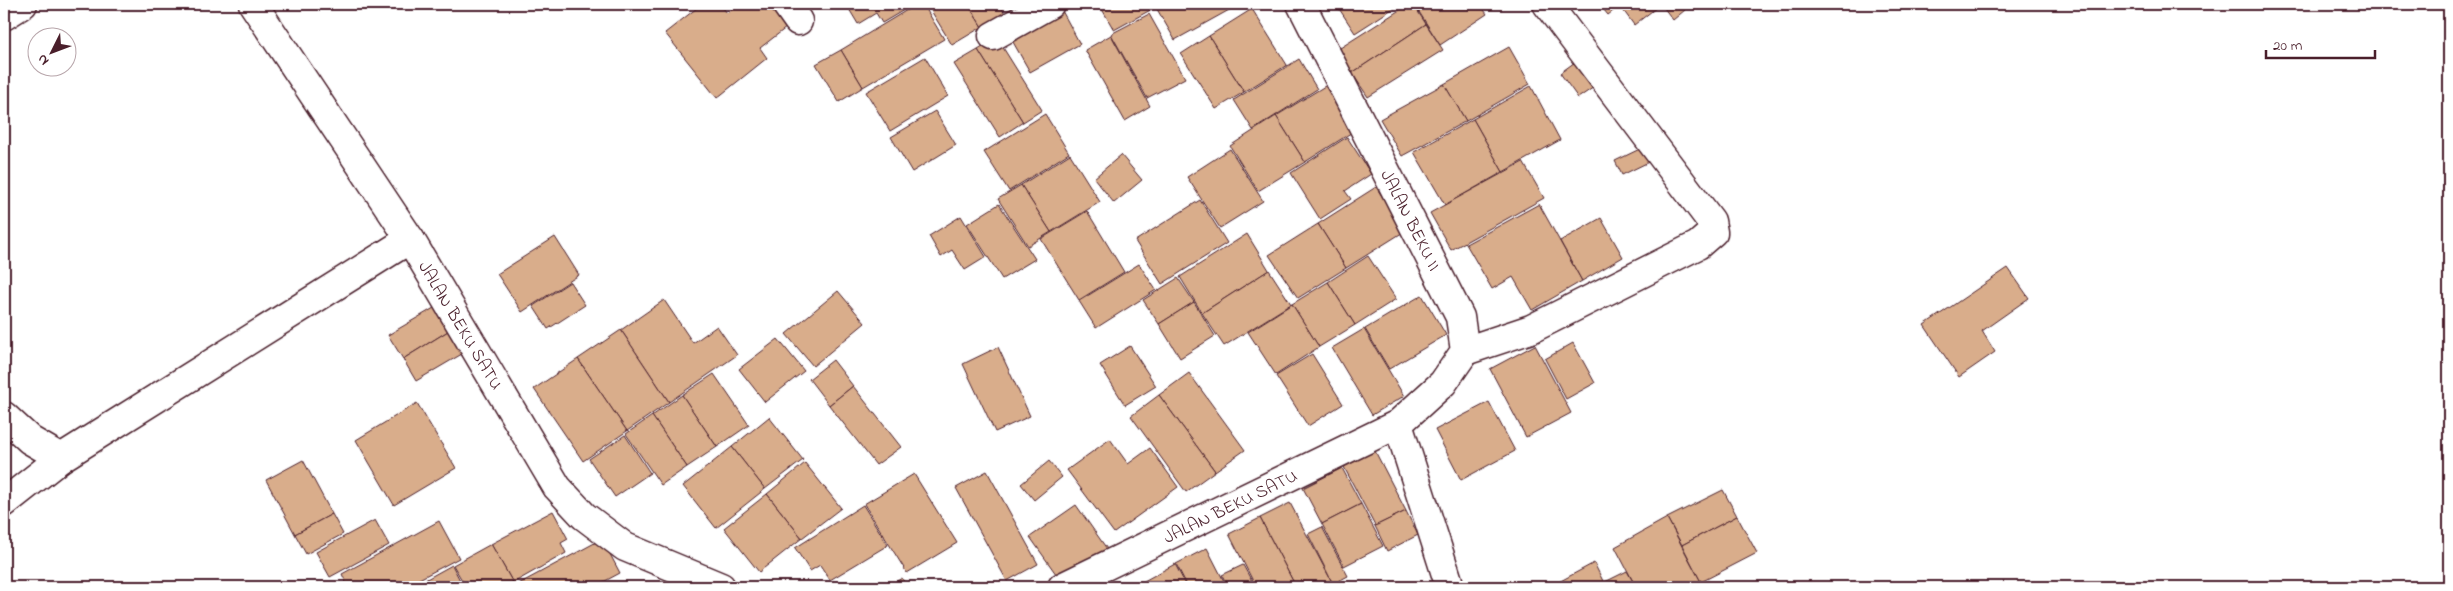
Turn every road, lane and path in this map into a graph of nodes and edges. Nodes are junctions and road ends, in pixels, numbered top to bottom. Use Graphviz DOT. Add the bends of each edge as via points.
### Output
graph roads {
  1 [pos="23,4"];
  2 [pos="253,4"];
  3 [pos="1050,4"];
  4 [pos="1301,4"];
  5 [pos="1547,4"];
  6 [pos="4,16"];
  7 [pos="993,36"];
  8 [pos="410,239"];
  9 [pos="1465,351"];
  10 [pos="4,416"];
  11 [pos="1398,424"];
  12 [pos="61,458"];
  13 [pos="4,503"];
  14 [pos="721,587"];
  15 [pos="1062,587"];
  16 [pos="1450,587"];
  1 -- 6 [label="street"];
  2 -- 8 [label="street, JALAN BEKU SATU"];
  3 -- 7 [label="street"];
  4 -- 9 [label="street, JALAN BEKU II" via="1460,317"];
  5 -- 9 [label="street" via="1711,221 1713,232 1698,245 1531,328"];
  8 -- 12 [label="street"];
  8 -- 14 [label="street, JALAN BEKU SATU" via="564,494 584,516 625,547"];
  9 -- 11 [label="street" via="1443,383"];
  10 -- 12 [label="street" via="30,440"];
  11 -- 15 [label="street, JALAN BEKU SATU"];
  11 -- 16 [label="street"];
  12 -- 13 [label="street"];
}
